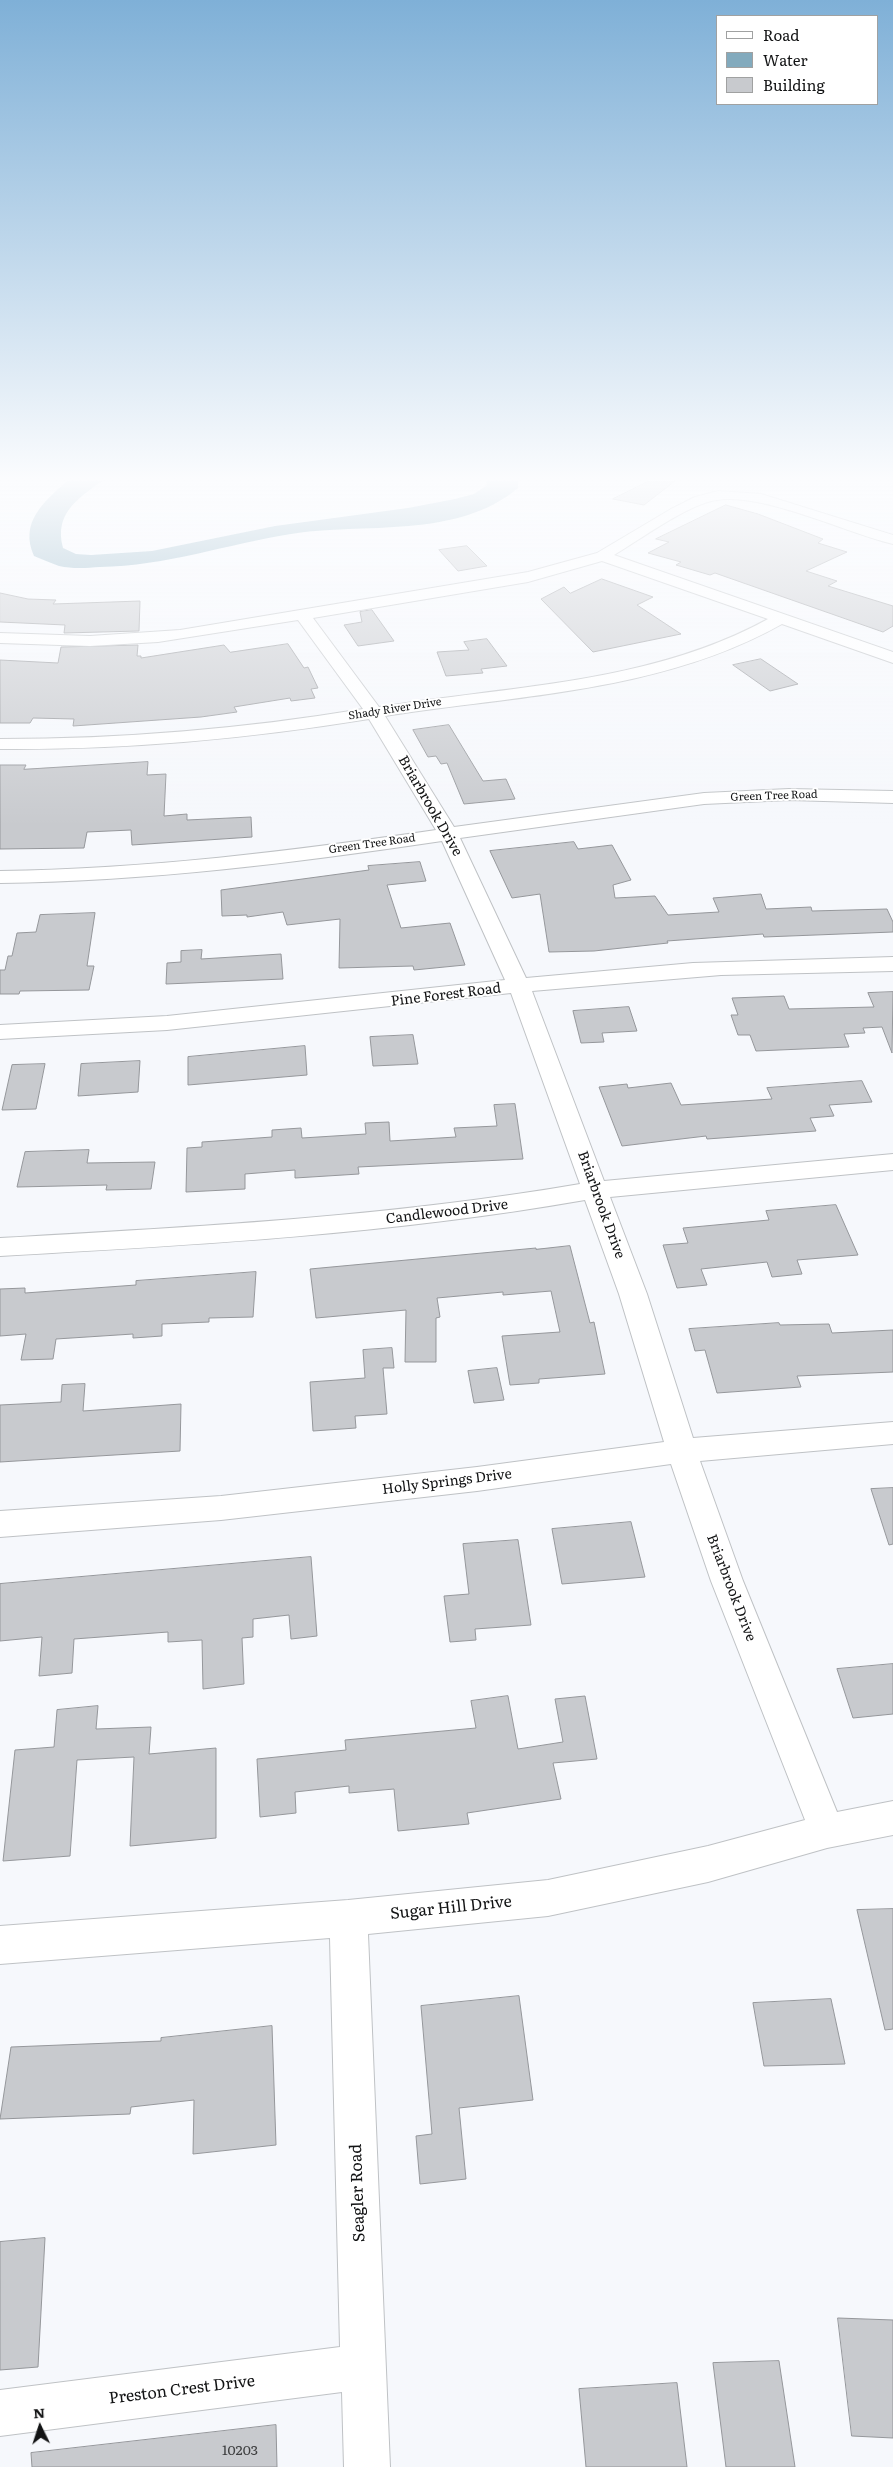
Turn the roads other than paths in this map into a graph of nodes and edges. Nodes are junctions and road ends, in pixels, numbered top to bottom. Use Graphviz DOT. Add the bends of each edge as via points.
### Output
graph roads {
  1 [pos="411,596"];
  2 [pos="717,596"];
  3 [pos="302,614"];
  4 [pos="780,618"];
  5 [pos="0,638"];
  6 [pos="893,658"];
  7 [pos="374,712"];
  8 [pos="0,744"];
  9 [pos="893,797"];
  10 [pos="448,833"];
  11 [pos="0,877"];
  12 [pos="893,964"];
  13 [pos="519,986"];
  14 [pos="0,1032"];
  15 [pos="893,1162"];
  16 [pos="596,1190"];
  17 [pos="0,1248"];
  18 [pos="893,1433"];
  19 [pos="682,1451"];
  20 [pos="0,1524"];
  21 [pos="893,1818"];
  22 [pos="827,1831"];
  23 [pos="348,1918"];
  24 [pos="0,1945"];
  25 [pos="364,2367"];
  26 [pos="0,2413"];
  27 [pos="367,2467"];
  1 -- 3 [label="street"];
  2 -- 4 [label="street"];
  3 -- 5 [label="street" via="134,640 76,642"];
  3 -- 7 [label="street, Briarbrook Drive"];
  4 -- 6 [label="street"];
  4 -- 7 [label="street, Shady River Drive" via="768,627 721,648 646,670"];
  7 -- 8 [label="street, Shady River Drive" via="243,732 146,741"];
  7 -- 10 [label="street, Briarbrook Drive"];
  9 -- 10 [label="street, Green Tree Road" via="815,794 726,797"];
  10 -- 11 [label="street, Green Tree Road" via="246,861 137,872"];
  10 -- 13 [label="street, Briarbrook Drive"];
  12 -- 13 [label="street, Pine Forest Road" via="664,972"];
  13 -- 14 [label="street, Pine Forest Road" via="240,1017 68,1031"];
  13 -- 16 [label="street, Briarbrook Drive"];
  15 -- 16 [label="street, Candlewood Drive"];
  16 -- 17 [label="street, Candlewood Drive" via="497,1207 361,1222 202,1236"];
  16 -- 19 [label="street, Briarbrook Drive" via="633,1294"];
  18 -- 19 [label="street, Holly Springs Drive"];
  19 -- 20 [label="street, Holly Springs Drive" via="477,1479 221,1508"];
  19 -- 22 [label="street, Briarbrook Drive" via="727,1581"];
  21 -- 22 [label="street, Sugar Hill Drive"];
  22 -- 23 [label="street, Sugar Hill Drive" via="708,1864 548,1898"];
  23 -- 24 [label="street, Sugar Hill Drive"];
  23 -- 25 [label="street, Seagler Road"];
  25 -- 26 [label="street, Preston Crest Drive"];
  25 -- 27 [label="street, Seagler Road"];
}
